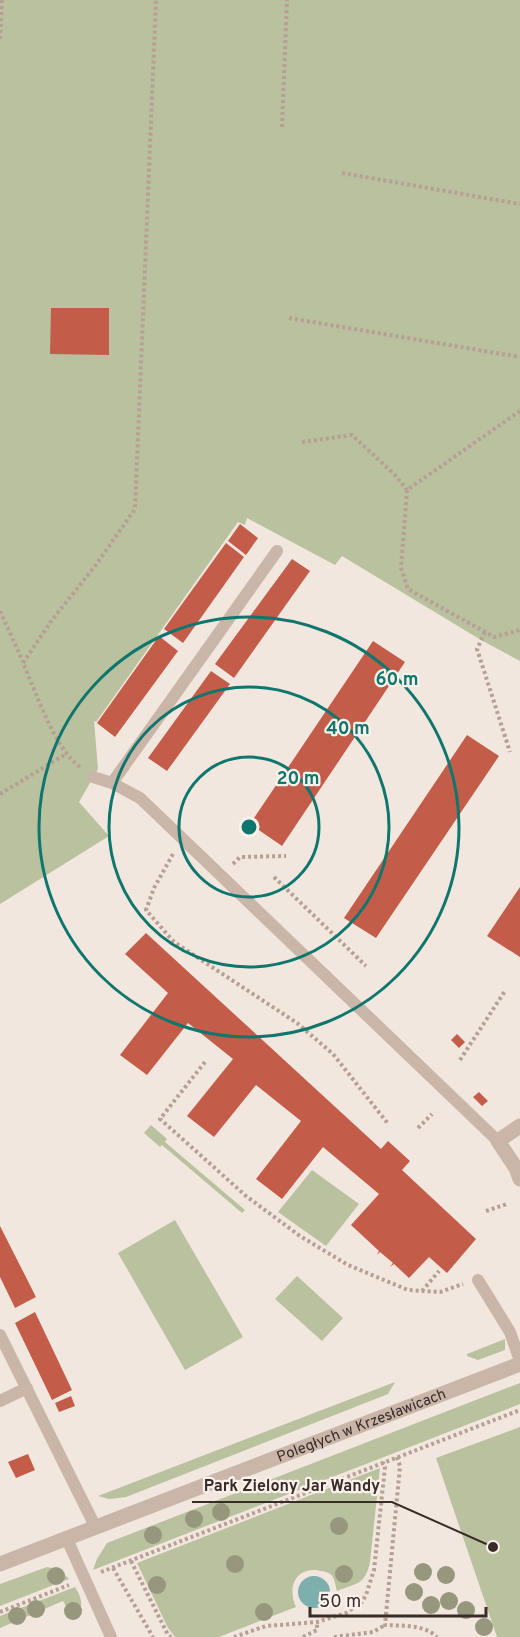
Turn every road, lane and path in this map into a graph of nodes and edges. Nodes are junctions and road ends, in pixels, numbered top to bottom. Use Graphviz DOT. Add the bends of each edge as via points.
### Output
graph roads {
  1 [pos="2,0"];
  2 [pos="156,0"];
  3 [pos="287,0"];
  4 [pos="0,39"];
  5 [pos="282,127"];
  6 [pos="342,173"];
  7 [pos="520,204"];
  8 [pos="289,318"];
  9 [pos="520,357"];
  10 [pos="520,411"];
  11 [pos="302,442"];
  12 [pos="407,490"];
  13 [pos="277,551"];
  14 [pos="0,611"];
  15 [pos="520,630"];
  16 [pos="485,632"];
  17 [pos="23,663"];
  18 [pos="510,752"];
  19 [pos="66,754"];
  20 [pos="93,777"];
  21 [pos="112,783"];
  22 [pos="0,794"];
  23 [pos="182,837"];
  24 [pos="286,856"];
  25 [pos="232,866"];
  26 [pos="274,877"];
  27 [pos="366,966"];
  28 [pos="505,991"];
  29 [pos="460,1060"];
  30 [pos="205,1062"];
  31 [pos="432,1114"];
  32 [pos="389,1125"];
  33 [pos="520,1126"];
  34 [pos="418,1128"];
  35 [pos="498,1141"];
  36 [pos="520,1179"];
  37 [pos="507,1204"];
  38 [pos="486,1211"];
  39 [pos="439,1271"];
  40 [pos="478,1280"];
  41 [pos="422,1291"];
  42 [pos="0,1335"];
  43 [pos="520,1362"];
  44 [pos="27,1388"];
  45 [pos="0,1401"];
  46 [pos="520,1410"];
  47 [pos="397,1457"];
  48 [pos="383,1462"];
  49 [pos="95,1526"];
  50 [pos="66,1537"];
  51 [pos="131,1561"];
  52 [pos="0,1564"];
  53 [pos="113,1568"];
  54 [pos="84,1579"];
  55 [pos="0,1612"];
  56 [pos="317,1622"];
  57 [pos="385,1625"];
  58 [pos="111,1637"];
  59 [pos="153,1637"];
  60 [pos="171,1637"];
  61 [pos="234,1637"];
  62 [pos="303,1637"];
  63 [pos="335,1637"];
  64 [pos="436,1637"];
  1 -- 4 [label="path"];
  2 -- 17 [label="path" via="135,509"];
  3 -- 5 [label="path"];
  6 -- 7 [label="path"];
  8 -- 9 [label="path"];
  10 -- 12 [label="path"];
  11 -- 12 [label="path" via="352,435"];
  12 -- 16 [label="path" via="401,568 408,589"];
  13 -- 21 [label="lane"];
  14 -- 17 [label="path"];
  15 -- 16 [label="path" via="494,637"];
  16 -- 18 [label="path" via="477,649"];
  17 -- 19 [label="path"];
  19 -- 20 [label="path"];
  19 -- 22 [label="path"];
  20 -- 21 [label="lane"];
  21 -- 23 [label="lane" via="140,798"];
  23 -- 32 [label="path" via="146,910 174,942 297,1023 333,1054"];
  23 -- 35 [label="lane"];
  24 -- 25 [label="path" via="240,856"];
  26 -- 27 [label="path"];
  28 -- 29 [label="path"];
  30 -- 41 [label="path" via="160,1119 246,1196 300,1236 348,1265 408,1290"];
  31 -- 34 [label="path"];
  33 -- 35 [label="street"];
  35 -- 36 [label="street"];
  37 -- 38 [label="path"];
  39 -- 41 [label="path"];
  40 -- 41 [label="path" via="440,1292"];
  40 -- 43 [label="lane" via="510,1332"];
  42 -- 44 [label="lane"];
  43 -- 49 [label="street, Poległych w Krzesławicach"];
  44 -- 45 [label="lane"];
  44 -- 49 [label="lane"];
  46 -- 47 [label="path"];
  47 -- 48 [label="path"];
  47 -- 57 [label="path" via="400,1467"];
  48 -- 51 [label="path"];
  48 -- 56 [label="path" via="375,1570 366,1595 346,1613"];
  49 -- 50 [label="street, Poległych w Krzesławicach"];
  50 -- 52 [label="street, Poległych w Krzesławicach"];
  50 -- 54 [label="lane"];
  51 -- 53 [label="path"];
  51 -- 60 [label="path"];
  53 -- 54 [label="path"];
  53 -- 59 [label="path"];
  54 -- 55 [label="path"];
  54 -- 58 [label="lane"];
  56 -- 61 [label="path" via="266,1626"];
  56 -- 62 [label="path" via="317,1630"];
  57 -- 63 [label="path" via="373,1632"];
  57 -- 64 [label="path" via="411,1626 430,1631"];
}
